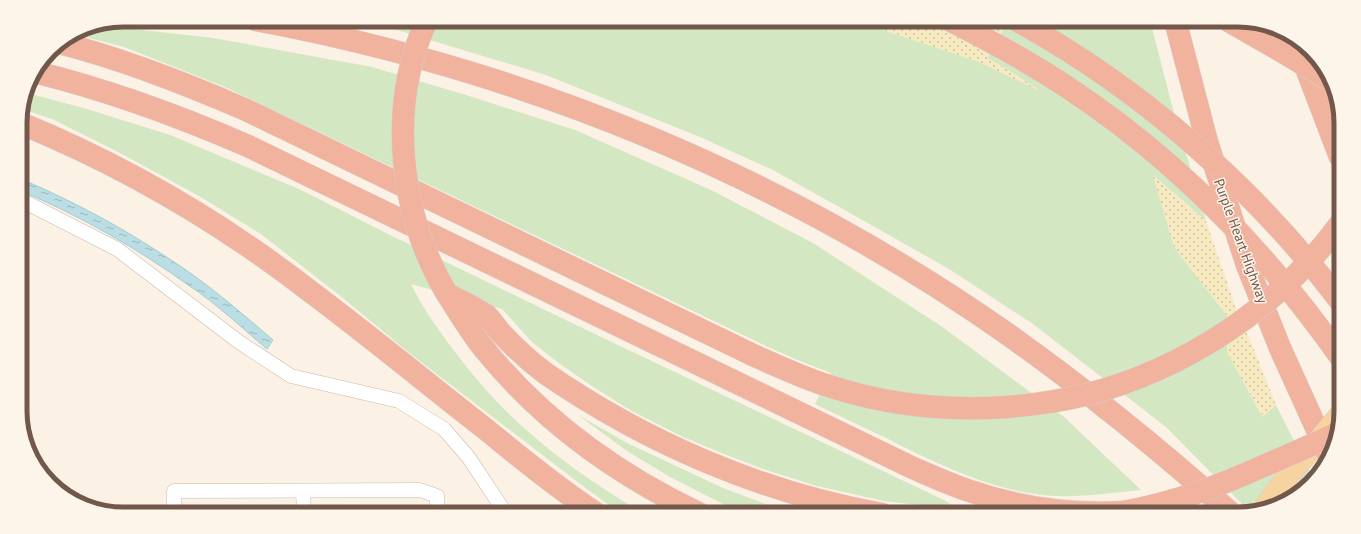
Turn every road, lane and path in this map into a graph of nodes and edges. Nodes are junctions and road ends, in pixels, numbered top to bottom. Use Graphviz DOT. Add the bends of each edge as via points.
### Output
graph roads {
  1 [pos="291,27"];
  2 [pos="425,27"];
  3 [pos="963,27"];
  4 [pos="1029,27"];
  5 [pos="1177,27"];
  6 [pos="1240,27"];
  7 [pos="68,45"];
  8 [pos="1299,49"];
  9 [pos="41,74"];
  10 [pos="1321,74"];
  11 [pos="27,127"];
  12 [pos="1334,141"];
  13 [pos="27,203"];
  14 [pos="1334,231"];
  15 [pos="1334,293"];
  16 [pos="447,294"];
  17 [pos="1334,348"];
  18 [pos="1332,432"];
  19 [pos="1323,449"];
  20 [pos="303,490"];
  21 [pos="1269,502"];
  22 [pos="174,507"];
  23 [pos="304,507"];
  24 [pos="437,507"];
  25 [pos="501,507"];
  26 [pos="587,507"];
  27 [pos="686,507"];
  28 [pos="850,507"];
  29 [pos="1034,507"];
  30 [pos="1149,507"];
  31 [pos="1224,507"];
  1 -- 31 [label="highway" via="429,59 592,113 671,146 786,201 898,263 1005,333 1108,409"];
  2 -- 16 [label="highway, bridge" via="408,81 403,127 404,156 416,225 436,276"];
  3 -- 17 [label="highway, bridge" via="1007,50 1070,89 1155,153 1253,248 1300,302"];
  4 -- 15 [label="highway, bridge" via="1134,96 1177,131 1231,179 1282,231"];
  5 -- 19 [label="highway, Purple Heart Highway" via="1207,142 1247,265"];
  6 -- 10 [label="highway, bridge"];
  7 -- 14 [label="highway, bridge" via="160,74 244,109 800,376 858,394 914,405 971,409 1061,400 1099,391 1149,373 1229,330 1266,302 1304,266"];
  8 -- 12 [label="highway"];
  9 -- 29 [label="highway" via="142,104 256,149 913,468 984,496"];
  11 -- 26 [label="highway" via="79,149 146,183 197,212 255,250"];
  13 -- 25 [label="lane" via="117,249 239,342 291,376 399,401 444,429 469,458"];
  16 -- 27 [label="highway" via="484,349 512,381 554,420 629,475"];
  16 -- 28 [label="highway" via="486,316 511,344 544,372 603,410 657,439 720,467 772,486"];
  18 -- 19 [label="main road, bridge"];
  19 -- 21 [label="main road" via="1290,474"];
  19 -- 30 [label="highway, bridge" via="1204,491"];
  20 -- 22 [label="lane" via="174,491"];
  20 -- 23 [label="lane"];
  20 -- 24 [label="lane" via="420,490 437,496"];
}
